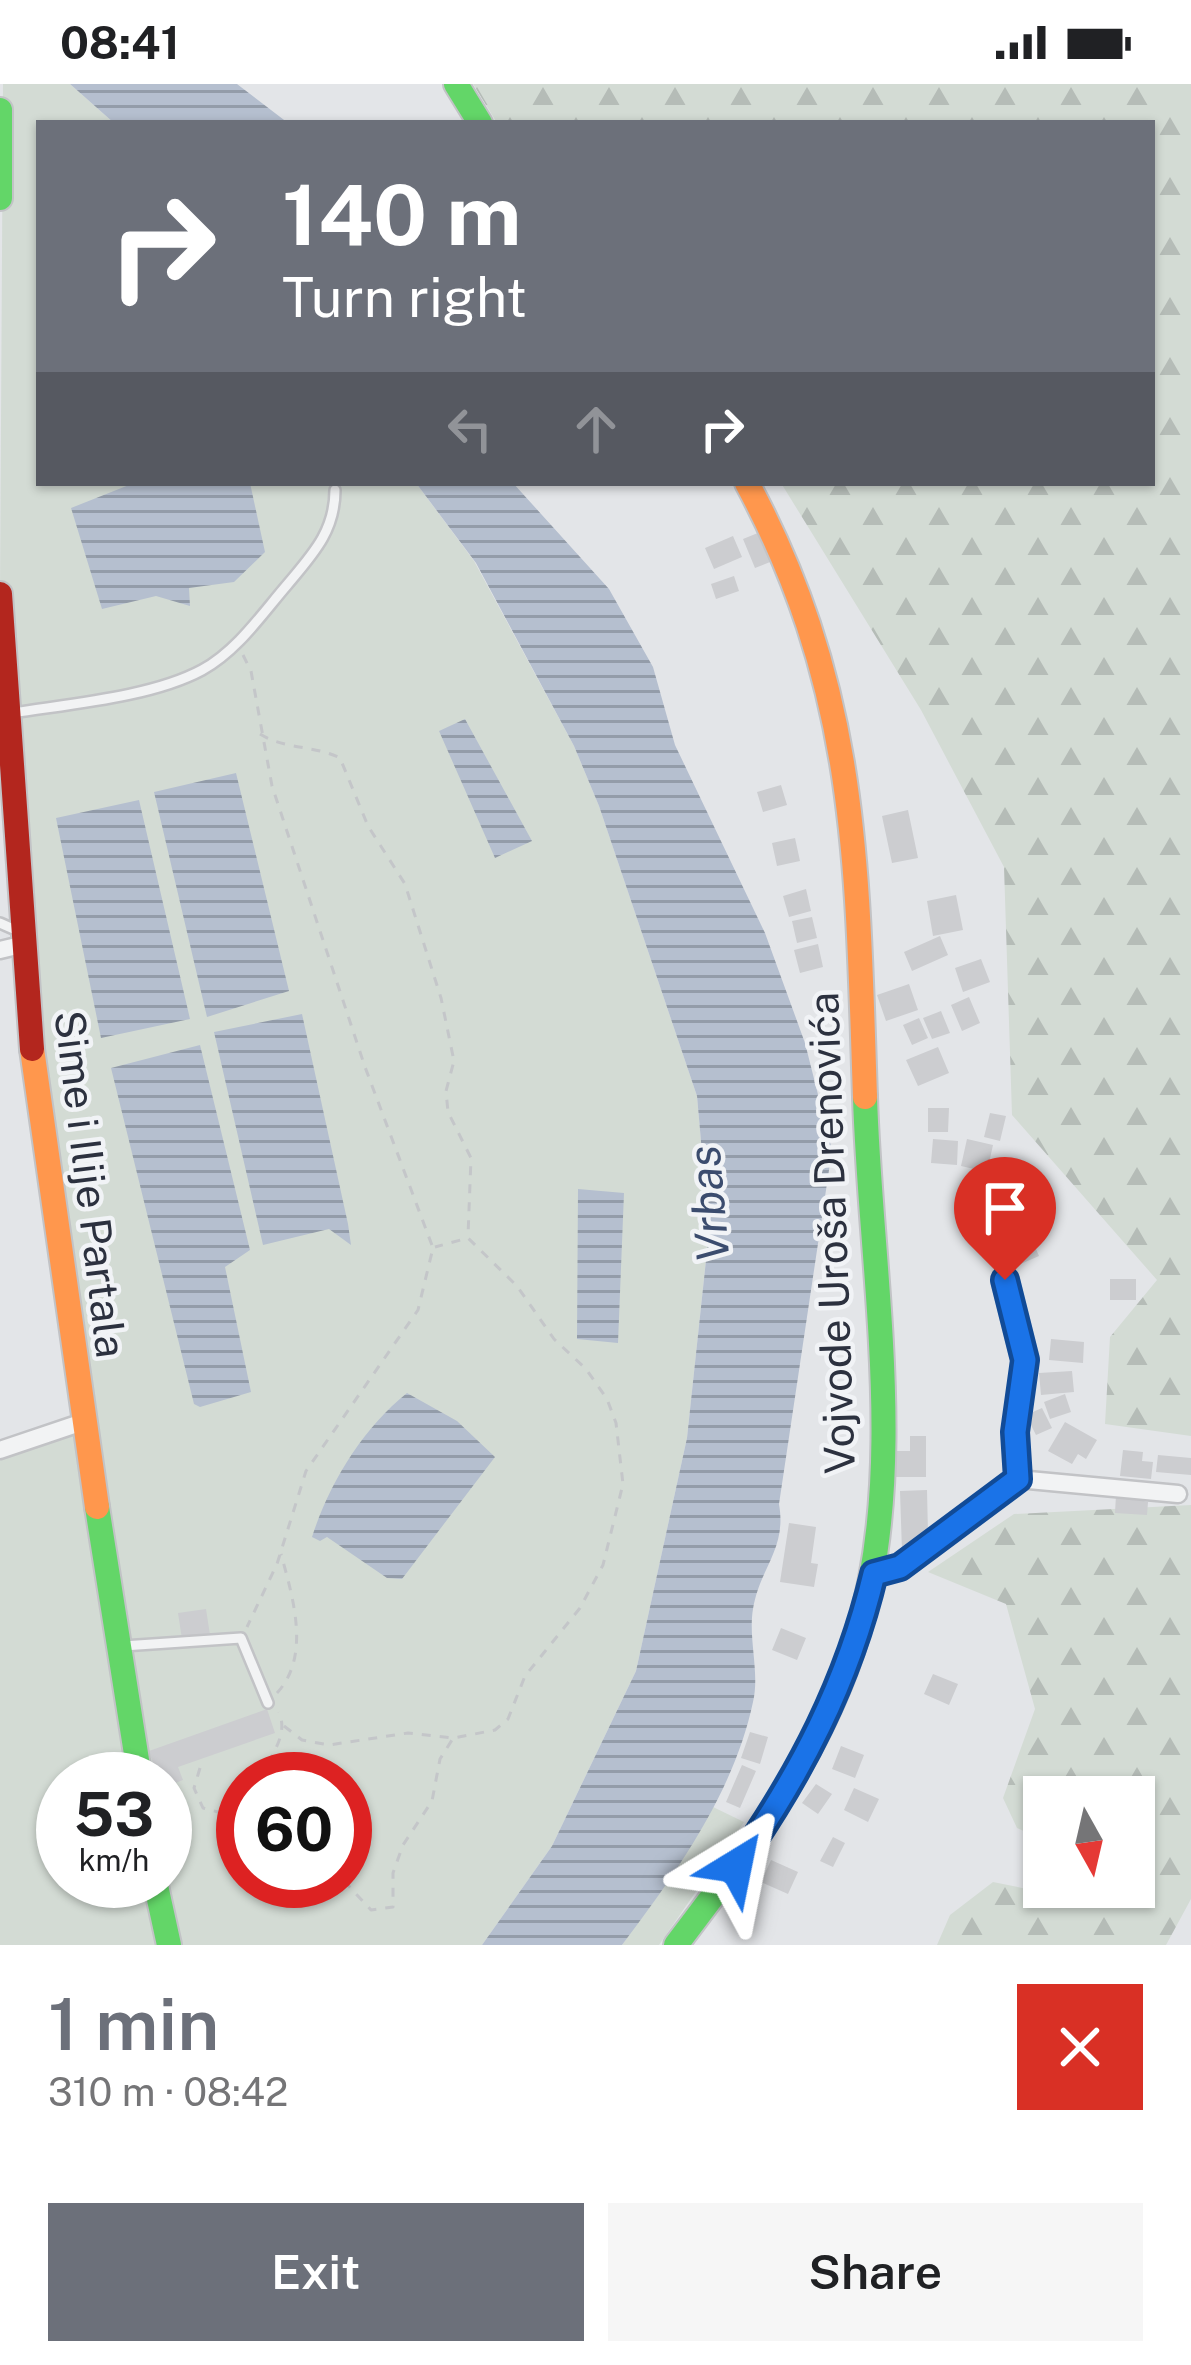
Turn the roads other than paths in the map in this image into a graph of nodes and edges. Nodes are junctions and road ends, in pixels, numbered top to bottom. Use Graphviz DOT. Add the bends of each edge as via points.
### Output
graph roads {
  1 [pos="456,84"];
  2 [pos="0,110"];
  3 [pos="478,120"];
  4 [pos="0,198"];
  5 [pos="749,486"];
  6 [pos="335,490"];
  7 [pos="0,594"];
  8 [pos="6,714"];
  9 [pos="12,938"];
  10 [pos="1005,1280"];
  11 [pos="83,1422"];
  12 [pos="0,1450"];
  13 [pos="1018,1479"];
  14 [pos="1178,1494"];
  15 [pos="874,1574"];
  16 [pos="123,1646"];
  17 [pos="268,1703"];
  18 [pos="137,1752"];
  19 [pos="161,1908"];
  20 [pos="169,1945"];
  21 [pos="676,1945"];
  1 -- 3 [label="main road"];
  2 -- 4 [label="main road"];
  5 -- 15 [label="main road, Vojvode Uroša Drenovića" via="807,603 846,765 879,1398"];
  6 -- 8 [label="lane" via="335,520 237,643 202,670"];
  7 -- 8 [label="main road, Sime i Ilije Partala"];
  8 -- 9 [label="main road, Sime i Ilije Partala"];
  9 -- 11 [label="main road, Sime i Ilije Partala"];
  10 -- 13 [label="street" via="1025,1360"];
  11 -- 12 [label="street"];
  11 -- 16 [label="main road, Sime i Ilije Partala"];
  13 -- 14 [label="street"];
  13 -- 15 [label="street" via="900,1567"];
  15 -- 21 [label="main road, Vojvode Uroša Drenovića" via="854,1650 806,1758"];
  16 -- 17 [label="lane" via="241,1638"];
  16 -- 18 [label="main road, Sime i Ilije Partala"];
  19 -- 20 [label="main road"];
}
